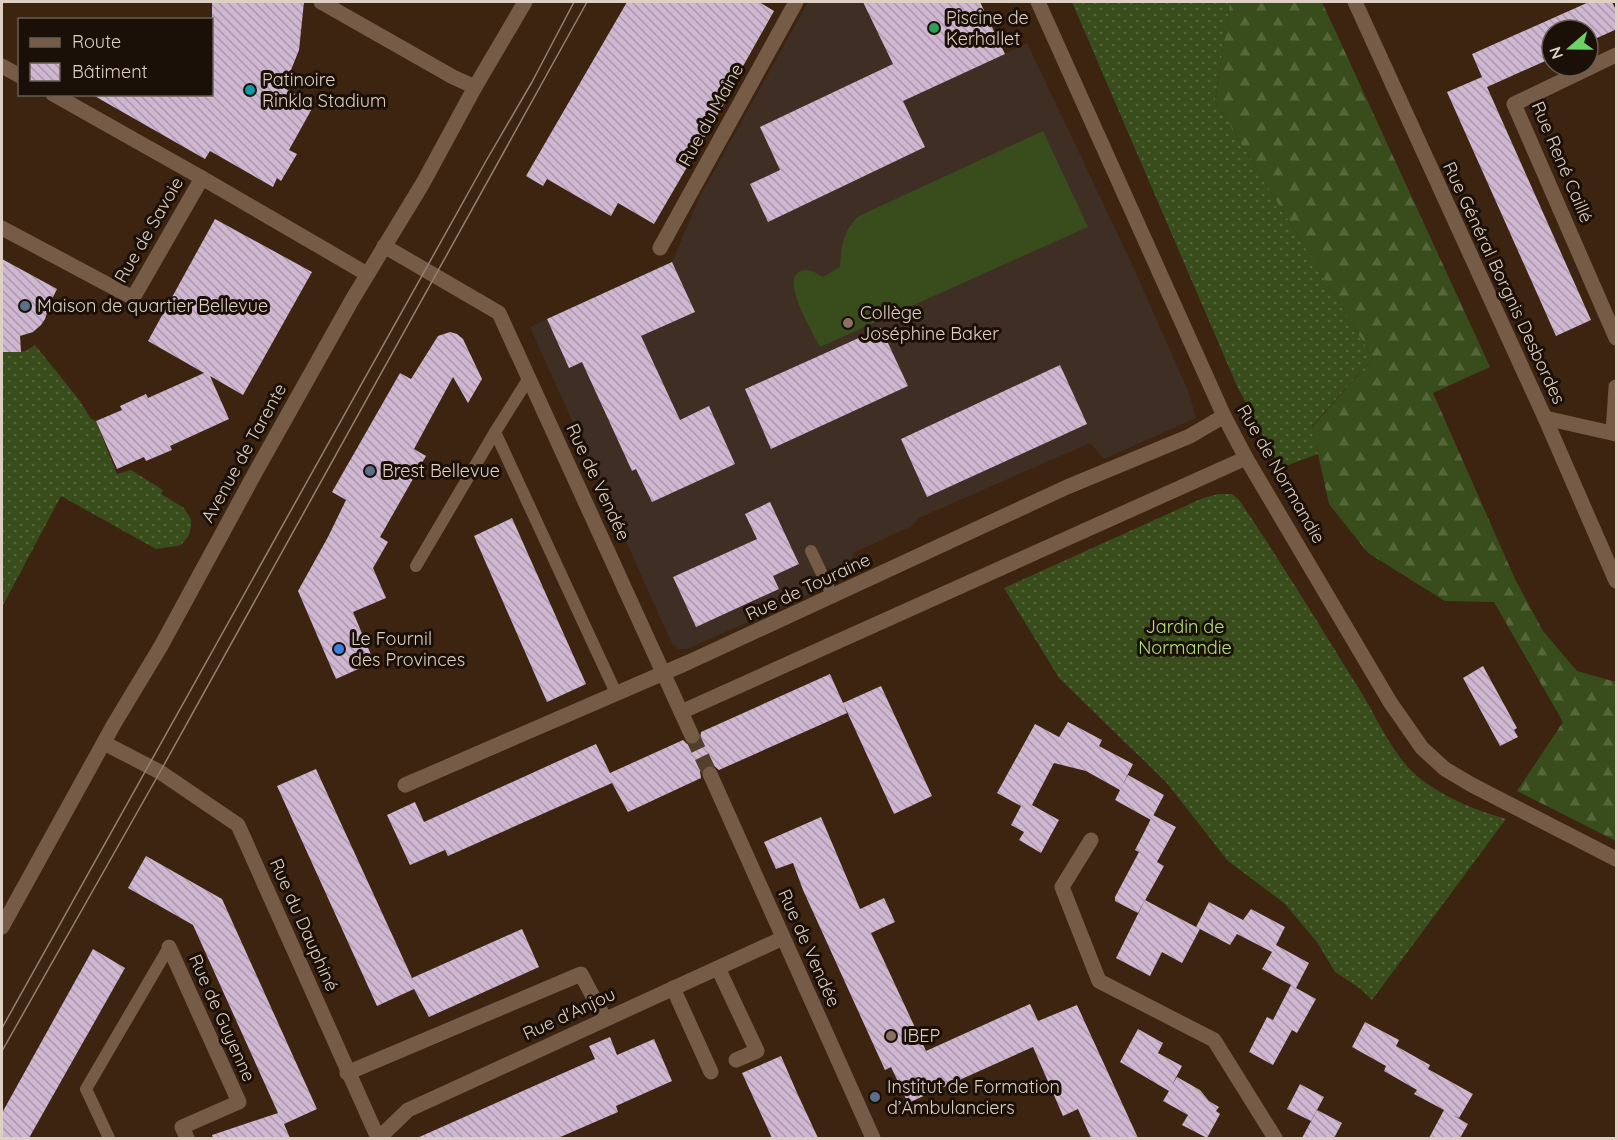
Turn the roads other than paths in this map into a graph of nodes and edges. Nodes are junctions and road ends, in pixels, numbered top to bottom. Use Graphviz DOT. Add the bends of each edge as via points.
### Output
graph roads {
  1 [pos="321,2"];
  2 [pos="525,2"];
  3 [pos="796,2"];
  4 [pos="1038,2"];
  5 [pos="1355,2"];
  6 [pos="1617,55"];
  7 [pos="2,66"];
  8 [pos="18,75"];
  9 [pos="475,87"];
  10 [pos="57,96"];
  11 [pos="202,178"];
  12 [pos="2,228"];
  13 [pos="384,246"];
  14 [pos="660,248"];
  15 [pos="367,274"];
  16 [pos="1617,338"];
  17 [pos="529,378"];
  18 [pos="1617,387"];
  19 [pos="1224,416"];
  20 [pos="1545,418"];
  21 [pos="495,432"];
  22 [pos="1615,433"];
  23 [pos="1245,458"];
  24 [pos="811,551"];
  25 [pos="416,566"];
  26 [pos="1617,581"];
  27 [pos="833,597"];
  28 [pos="663,673"];
  29 [pos="616,693"];
  30 [pos="681,712"];
  31 [pos="692,736"];
  32 [pos="104,743"];
  33 [pos="710,774"];
  34 [pos="405,785"];
  35 [pos="1090,840"];
  36 [pos="1617,859"];
  37 [pos="2,927"];
  38 [pos="783,938"];
  39 [pos="169,947"];
  40 [pos="718,968"];
  41 [pos="674,988"];
  42 [pos="605,1019"];
  43 [pos="736,1060"];
  44 [pos="711,1072"];
  45 [pos="347,1073"];
  46 [pos="109,1138"];
  47 [pos="187,1138"];
  48 [pos="378,1138"];
  49 [pos="873,1138"];
  50 [pos="1275,1138"];
  1 -- 9 [label="street"];
  2 -- 9 [label="street, Avenue de Tarente"];
  3 -- 14 [label="street, Rue du Maine"];
  4 -- 19 [label="street, Rue de Normandie"];
  5 -- 20 [label="street, Rue Général Borgnis Desbordes"];
  6 -- 16 [label="street, Rue René Caillé" via="1514,104"];
  7 -- 8 [label="street"];
  9 -- 13 [label="street, Avenue de Tarente"];
  10 -- 11 [label="street, Rue de Savoie"];
  11 -- 12 [label="street, Rue de Savoie" via="134,298"];
  11 -- 15 [label="street, Rue de Savoie"];
  13 -- 15 [label="street, Avenue de Tarente"];
  13 -- 17 [label="street, Rue de Vendée" via="499,313"];
  15 -- 32 [label="street, Avenue de Tarente"];
  17 -- 21 [label="lane"];
  17 -- 28 [label="street, Rue de Vendée"];
  18 -- 22 [label="street"];
  19 -- 23 [label="street, Rue de Normandie"];
  19 -- 27 [label="street, Rue de Touraine" via="1190,436 1067,487"];
  20 -- 22 [label="street"];
  20 -- 26 [label="street, Rue Général Borgnis Desbordes"];
  21 -- 25 [label="lane"];
  21 -- 29 [label="lane"];
  23 -- 30 [label="street"];
  23 -- 36 [label="street, Rue de Normandie" via="1390,702 1422,748 1445,769 1472,785"];
  24 -- 27 [label="lane"];
  27 -- 28 [label="street, Rue de Touraine"];
  28 -- 29 [label="street, Rue de Touraine"];
  28 -- 30 [label="street, Rue de Vendée"];
  29 -- 34 [label="street, Rue de Touraine"];
  30 -- 31 [label="street, Rue de Vendée"];
  32 -- 37 [label="street, Avenue de Tarente"];
  32 -- 45 [label="street, Rue du Dauphiné" via="149,766 238,825"];
  33 -- 38 [label="street, Rue de Vendée"];
  35 -- 50 [label="street" via="1062,887 1099,981 1214,1040"];
  38 -- 40 [label="street, Rue d'Anjou"];
  38 -- 49 [label="street, Rue de Vendée"];
  39 -- 46 [label="lane" via="86,1089"];
  39 -- 47 [label="street, Rue de Guyenne" via="239,1102 182,1127"];
  40 -- 41 [label="street, Rue d'Anjou"];
  40 -- 43 [label="street" via="757,1051"];
  41 -- 42 [label="street, Rue d'Anjou"];
  41 -- 44 [label="street"];
  42 -- 45 [label="street" via="581,974"];
  42 -- 48 [label="street, Rue d'Anjou" via="408,1110"];
  45 -- 48 [label="street, Rue du Dauphiné"];
}
